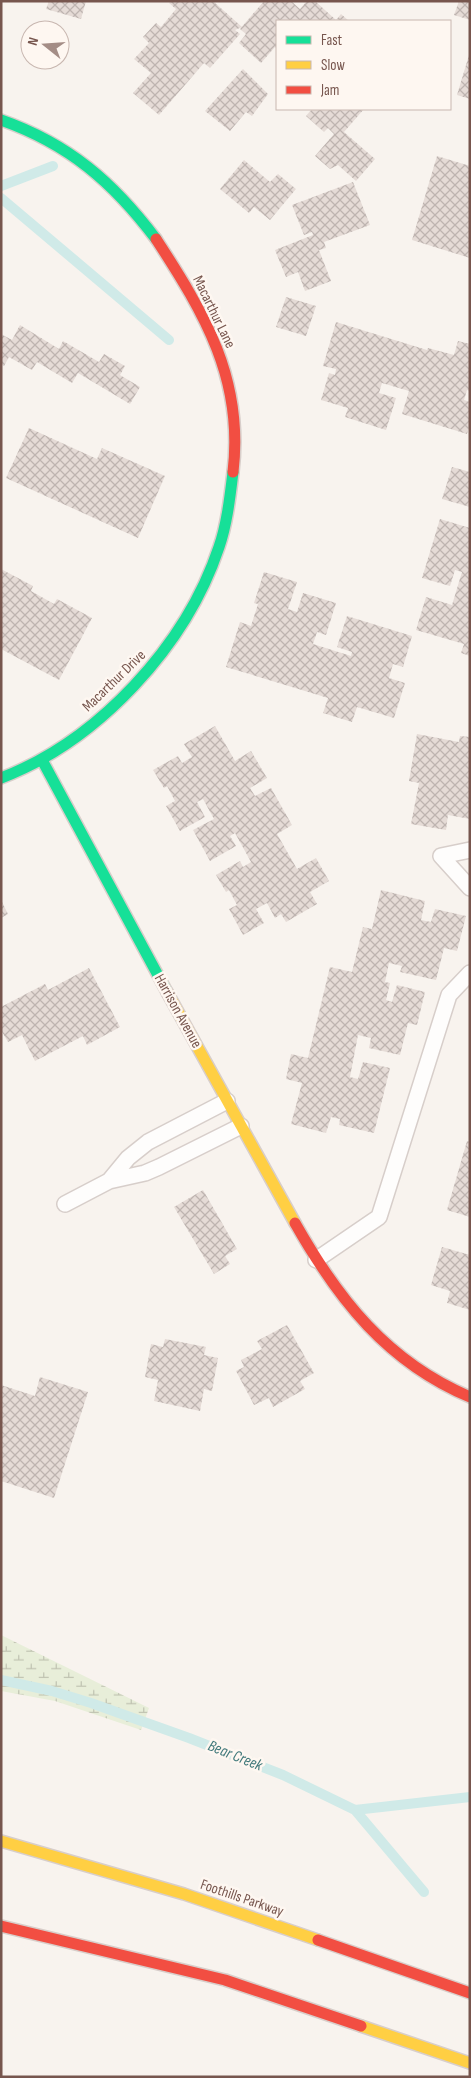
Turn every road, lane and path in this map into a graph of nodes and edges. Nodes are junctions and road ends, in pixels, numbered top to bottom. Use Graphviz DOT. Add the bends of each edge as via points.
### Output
graph roads {
  1 [pos="1,120"];
  2 [pos="198,597"];
  3 [pos="42,760"];
  4 [pos="1,778"];
  5 [pos="470,850"];
  6 [pos="470,888"];
  7 [pos="470,973"];
  8 [pos="227,1100"];
  9 [pos="241,1126"];
  10 [pos="109,1181"];
  11 [pos="65,1204"];
  12 [pos="316,1260"];
  13 [pos="470,1396"];
  14 [pos="1,1841"];
  15 [pos="1,1926"];
  16 [pos="470,1993"];
  17 [pos="470,2063"];
  1 -- 2 [label="main road, Macarthur Lane" via="40,135 112,185 158,241 197,304 226,373 234,407 235,468 219,547"];
  2 -- 3 [label="main road, Macarthur Drive" via="186,621 144,674 106,713"];
  3 -- 4 [label="main road, Macarthur Drive"];
  3 -- 8 [label="main road, Harrison Avenue"];
  5 -- 6 [label="lane" via="441,856"];
  7 -- 12 [label="lane" via="449,995 379,1217"];
  8 -- 9 [label="main road, Harrison Avenue"];
  8 -- 10 [label="lane" via="148,1142 128,1158"];
  9 -- 10 [label="lane" via="145,1173"];
  9 -- 12 [label="main road, Harrison Avenue"];
  10 -- 11 [label="lane"];
  12 -- 13 [label="main road, Harrison Avenue" via="346,1302 381,1342 407,1364 453,1391"];
  14 -- 16 [label="main road, Foothills Parkway" via="184,1894"];
  15 -- 17 [label="main road" via="207,1975"];
}
